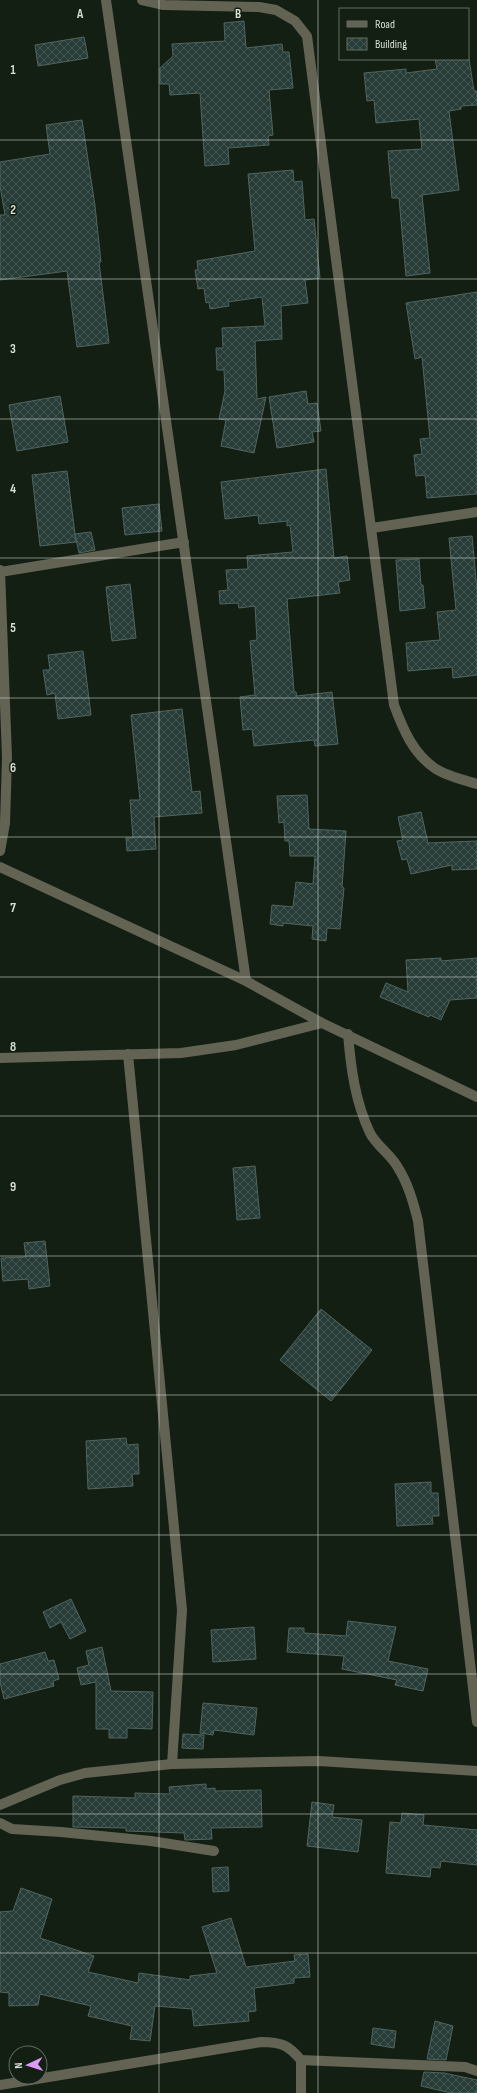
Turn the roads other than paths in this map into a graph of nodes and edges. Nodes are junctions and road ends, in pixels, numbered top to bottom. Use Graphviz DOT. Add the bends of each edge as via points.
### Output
graph roads {
  1 [pos="106,0"];
  2 [pos="142,0"];
  3 [pos="477,512"];
  4 [pos="372,528"];
  5 [pos="184,542"];
  6 [pos="0,571"];
  7 [pos="477,784"];
  8 [pos="0,851"];
  9 [pos="0,867"];
  10 [pos="246,981"];
  11 [pos="322,1023"];
  12 [pos="348,1034"];
  13 [pos="128,1054"];
  14 [pos="0,1058"];
  15 [pos="477,1097"];
  16 [pos="477,1722"];
  17 [pos="172,1764"];
  18 [pos="477,1771"];
  19 [pos="0,1805"];
  20 [pos="0,1823"];
  21 [pos="214,1851"];
  22 [pos="301,2060"];
  23 [pos="477,2071"];
  24 [pos="0,2085"];
  25 [pos="301,2093"];
  1 -- 5 [label="street"];
  2 -- 4 [label="street" via="164,5 259,7 276,10 295,21 307,36"];
  3 -- 4 [label="street"];
  4 -- 7 [label="street" via="394,705 404,731 420,755 437,770"];
  5 -- 6 [label="street"];
  5 -- 10 [label="street"];
  6 -- 8 [label="street" via="7,758 5,823"];
  9 -- 10 [label="street"];
  10 -- 11 [label="street"];
  11 -- 12 [label="street"];
  11 -- 13 [label="street" via="236,1045 181,1053"];
  12 -- 15 [label="street"];
  12 -- 16 [label="street" via="358,1104 371,1134 397,1166 410,1188 418,1221"];
  13 -- 14 [label="street"];
  13 -- 17 [label="street" via="182,1610"];
  17 -- 18 [label="street" via="318,1761"];
  17 -- 19 [label="street" via="85,1773 60,1780"];
  20 -- 21 [label="street" via="12,1829 151,1841"];
  22 -- 23 [label="street" via="465,2067"];
  22 -- 24 [label="street" via="291,2048 277,2042 261,2042"];
  22 -- 25 [label="street"];
}
